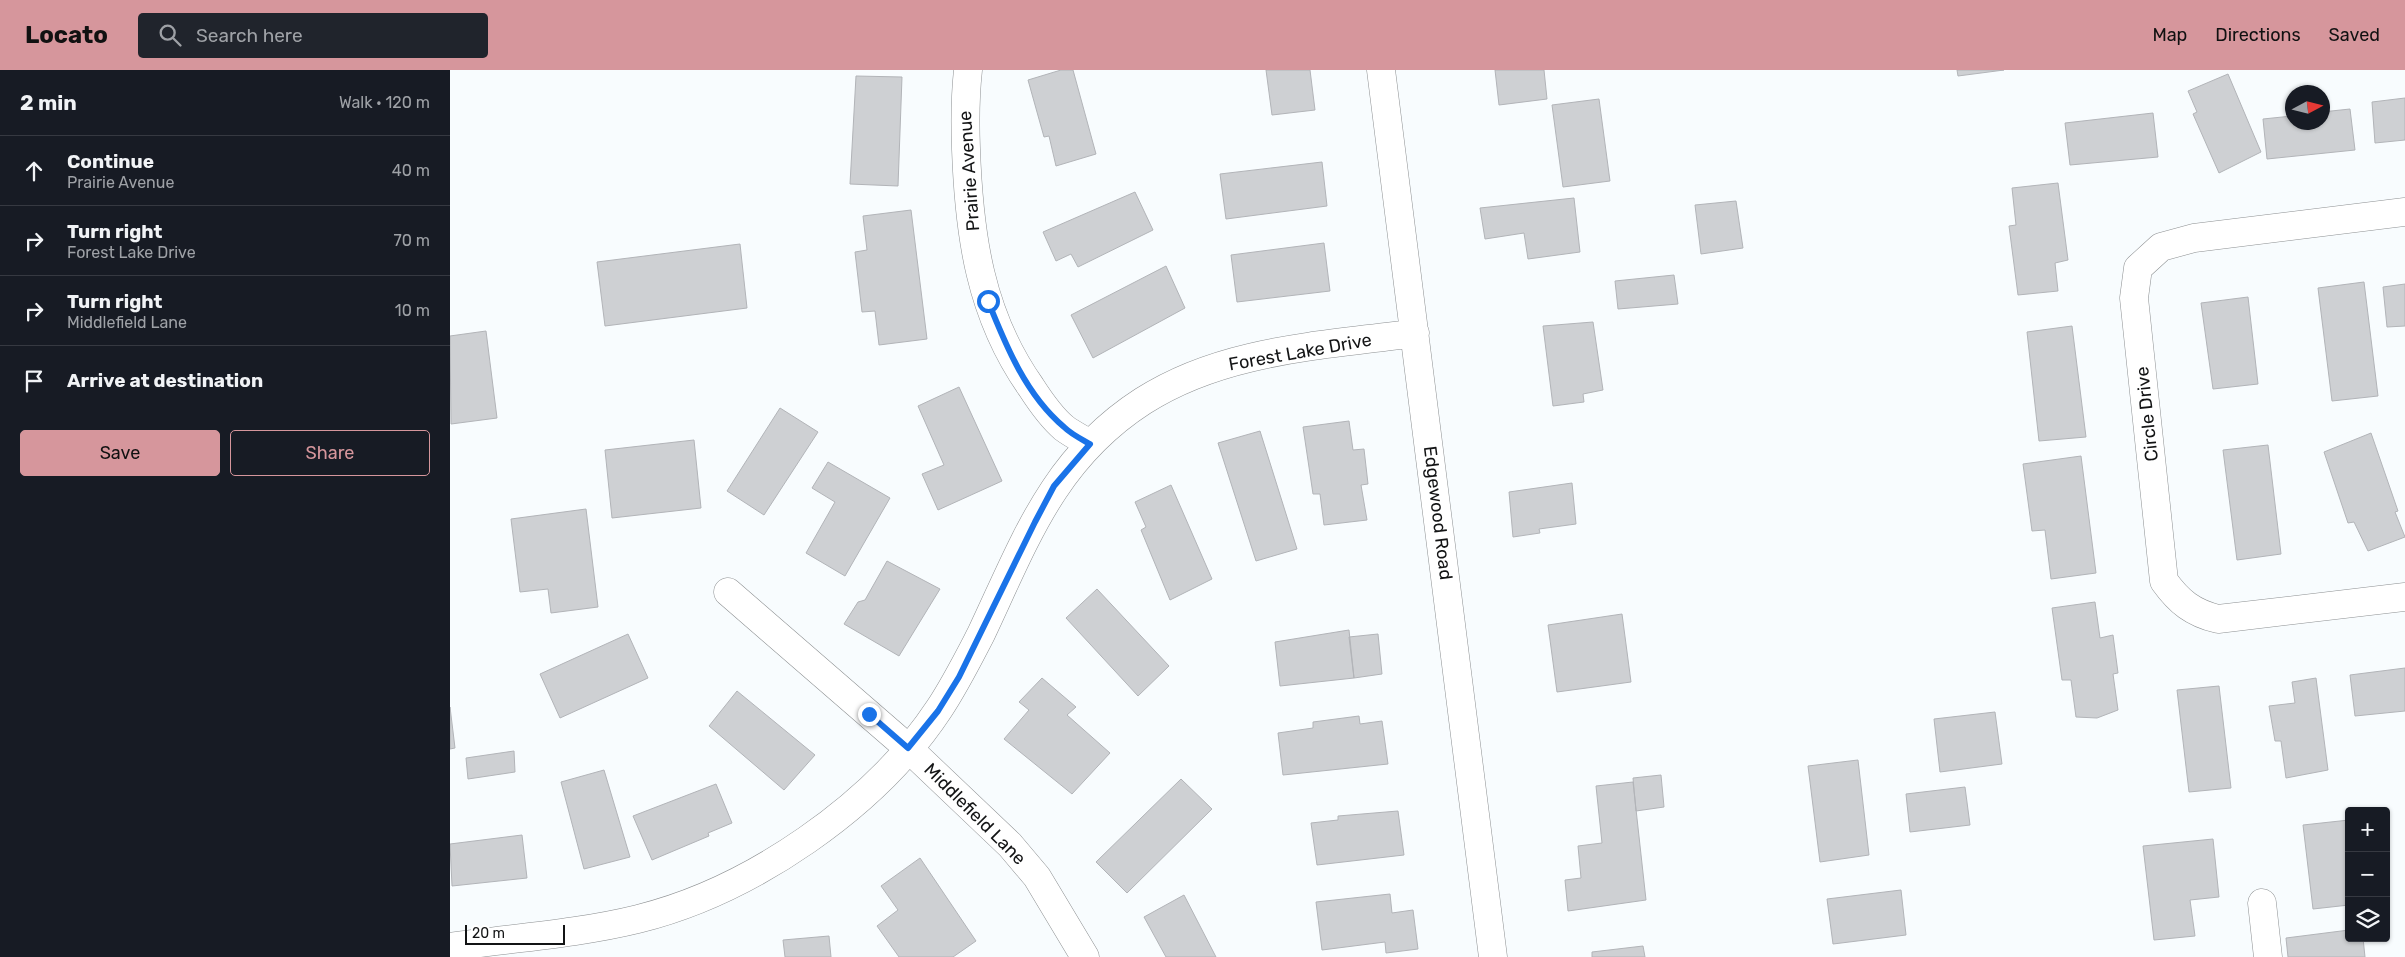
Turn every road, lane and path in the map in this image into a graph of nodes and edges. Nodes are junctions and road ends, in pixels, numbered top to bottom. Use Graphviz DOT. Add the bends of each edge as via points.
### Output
graph roads {
  1 [pos="968,70"];
  2 [pos="1381,70"];
  3 [pos="2405,212"];
  4 [pos="1415,334"];
  5 [pos="1090,444"];
  6 [pos="728,592"];
  7 [pos="2405,597"];
  8 [pos="908,748"];
  9 [pos="2262,903"];
  10 [pos="450,947"];
  11 [pos="1085,957"];
  12 [pos="1493,957"];
  13 [pos="2268,957"];
  1 -- 5 [label="street, Prairie Avenue" via="964,103 967,192 979,274 1020,371 1064,427"];
  2 -- 4 [label="street, Edgewood Road"];
  3 -- 7 [label="street, Circle Drive" via="2194,238 2161,247 2138,268 2134,298 2164,581 2173,594 2201,615 2218,618"];
  4 -- 5 [label="street, Forest Lake Drive" via="1276,353 1221,365 1146,400"];
  4 -- 12 [label="street, Edgewood Road"];
  5 -- 8 [label="street, Forest Lake Drive" via="1054,486 959,677 938,711"];
  6 -- 8 [label="street, Middlefield Lane"];
  8 -- 10 [label="street, Forest Lake Drive" via="870,789 792,851 724,889 628,922"];
  8 -- 11 [label="street, Middlefield Lane" via="1010,845 1037,877"];
  9 -- 13 [label="street"];
}
